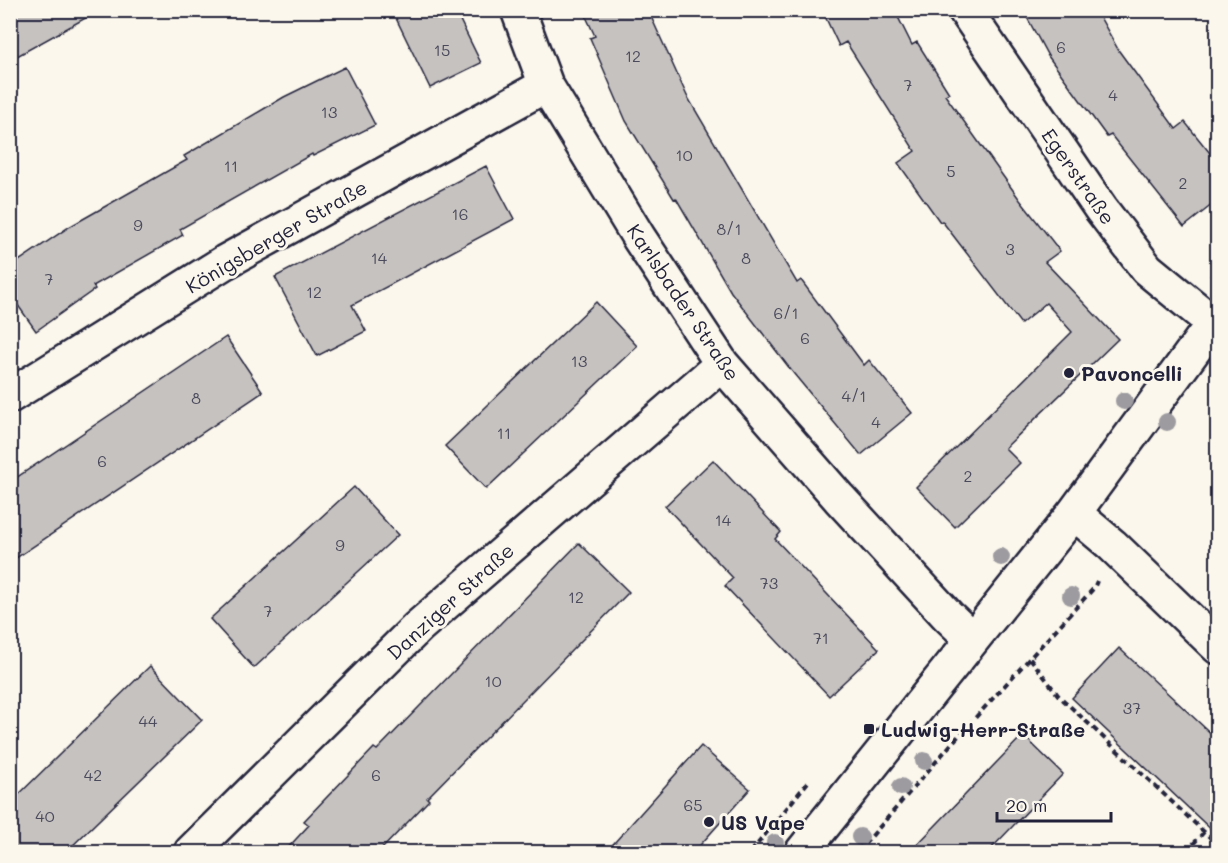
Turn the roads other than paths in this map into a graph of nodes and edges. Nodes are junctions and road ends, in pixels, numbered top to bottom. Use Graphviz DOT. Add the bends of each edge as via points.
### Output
graph roads {
  1 [pos="518,10"];
  2 [pos="965,10"];
  3 [pos="546,85"];
  4 [pos="1215,320"];
  5 [pos="722,364"];
  6 [pos="10,396"];
  7 [pos="1074,513"];
  8 [pos="972,639"];
  9 [pos="1218,647"];
  10 [pos="192,852"];
  11 [pos="802,852"];
  1 -- 3 [label="street, Karlsbader Straße"];
  2 -- 4 [label="street, Egerstraße" via="1101,209 1147,269"];
  3 -- 5 [label="street, Karlsbader Straße"];
  3 -- 6 [label="street, Königsberger Straße" via="225,262"];
  4 -- 7 [label="street"];
  5 -- 8 [label="street, Karlsbader Straße" via="839,498"];
  5 -- 10 [label="street, Danziger Straße" via="418,627"];
  7 -- 8 [label="street"];
  7 -- 9 [label="street"];
  8 -- 11 [label="street"];
}
